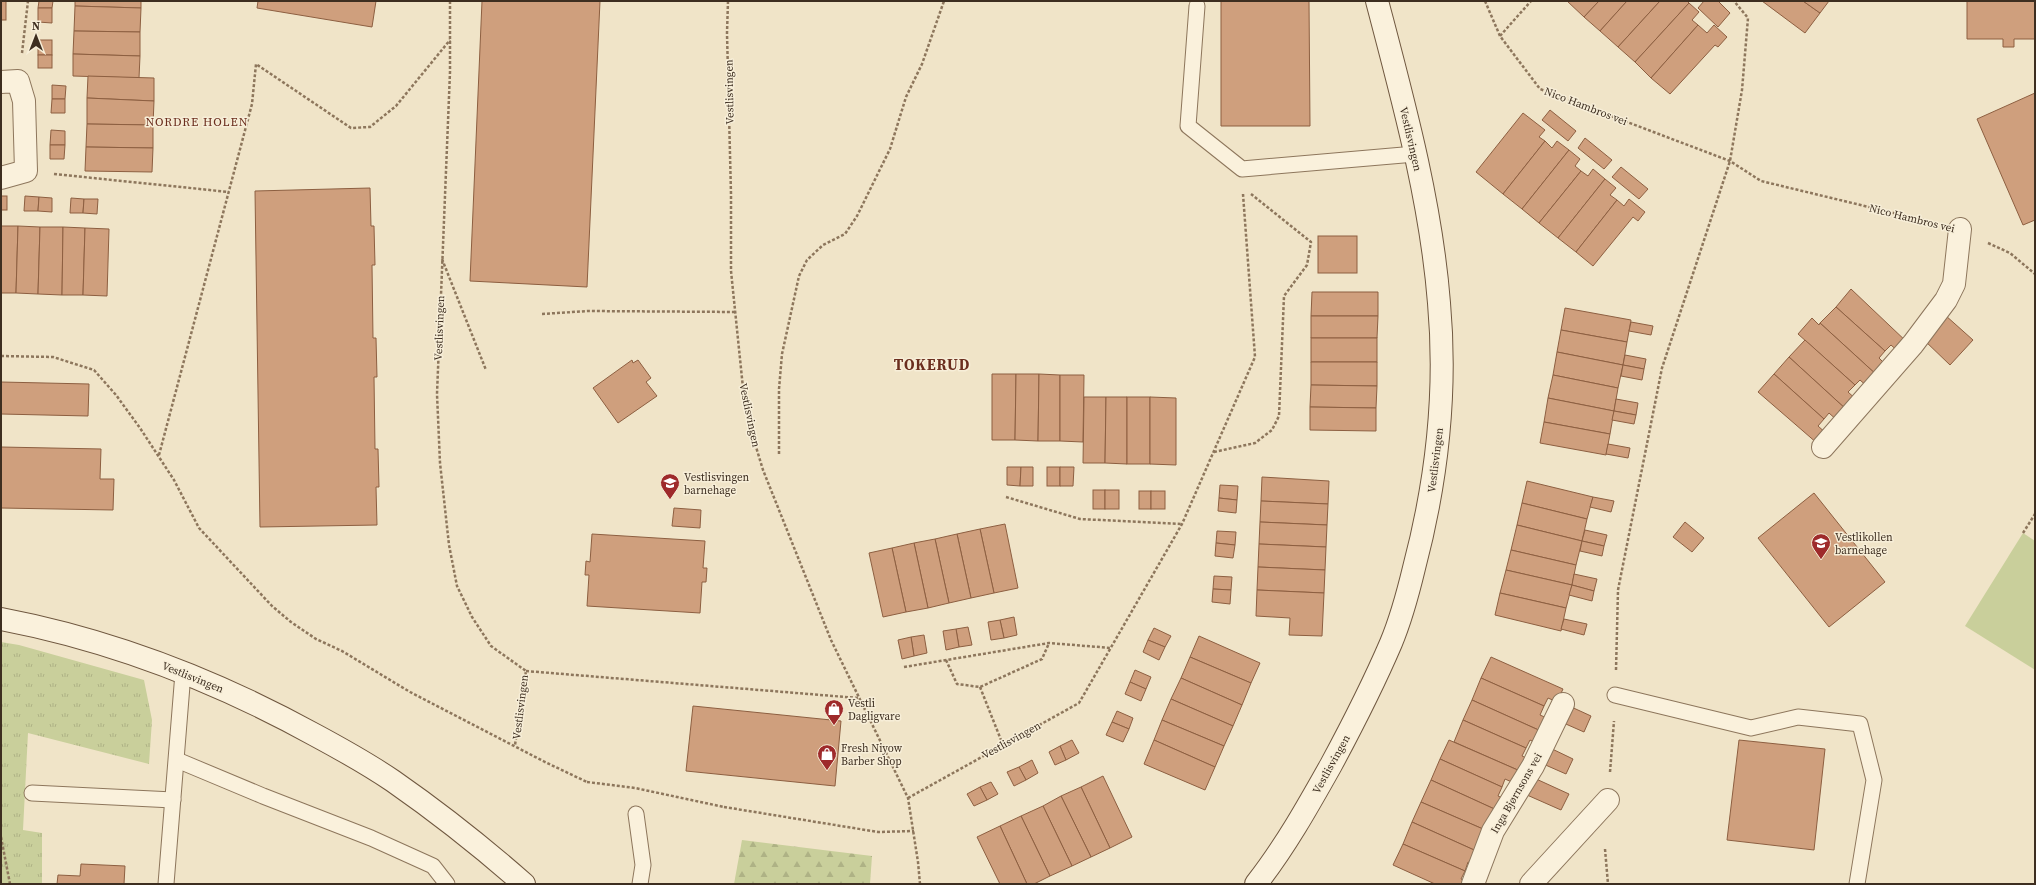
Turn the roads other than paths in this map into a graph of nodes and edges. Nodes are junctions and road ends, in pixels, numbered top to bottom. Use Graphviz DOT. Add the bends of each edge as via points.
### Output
graph roads {
  1 [pos="1377,1"];
  2 [pos="1196,6"];
  3 [pos="10,81"];
  4 [pos="1415,154"];
  5 [pos="1,178"];
  6 [pos="1960,229"];
  7 [pos="1823,447"];
  8 [pos="1,619"];
  9 [pos="183,673"];
  10 [pos="1615,695"];
  11 [pos="1563,704"];
  12 [pos="177,760"];
  13 [pos="32,793"];
  14 [pos="173,800"];
  15 [pos="1608,800"];
  16 [pos="636,814"];
  17 [pos="166,884"];
  18 [pos="447,884"];
  19 [pos="524,884"];
  20 [pos="640,884"];
  21 [pos="1256,884"];
  22 [pos="1473,884"];
  23 [pos="1531,884"];
  24 [pos="1857,884"];
  1 -- 4 [label="street, Vestlisvingen"];
  2 -- 4 [label="lane" via="1188,126 1242,169"];
  3 -- 5 [label="street" via="24,101 26,171"];
  4 -- 21 [label="street, Vestlisvingen" via="1434,257 1440,303 1442,351 1438,440 1422,537 1408,592 1391,642 1372,683 1317,790 1289,837"];
  6 -- 7 [label="street, Nico Hambros vei" via="1954,284 1946,300 1913,344"];
  8 -- 9 [label="street, Vestlisvingen" via="95,641"];
  9 -- 12 [label="lane"];
  9 -- 19 [label="street, Vestlisvingen" via="287,720 392,780 458,828"];
  10 -- 24 [label="lane" via="1751,728 1798,717 1860,724 1874,780"];
  11 -- 22 [label="street, Inga Bjørnsons vei" via="1533,766 1493,832"];
  12 -- 14 [label="lane"];
  12 -- 18 [label="lane" via="434,866"];
  13 -- 14 [label="lane"];
  14 -- 17 [label="lane"];
  15 -- 23 [label="street"];
  16 -- 20 [label="lane" via="643,865"];
}
